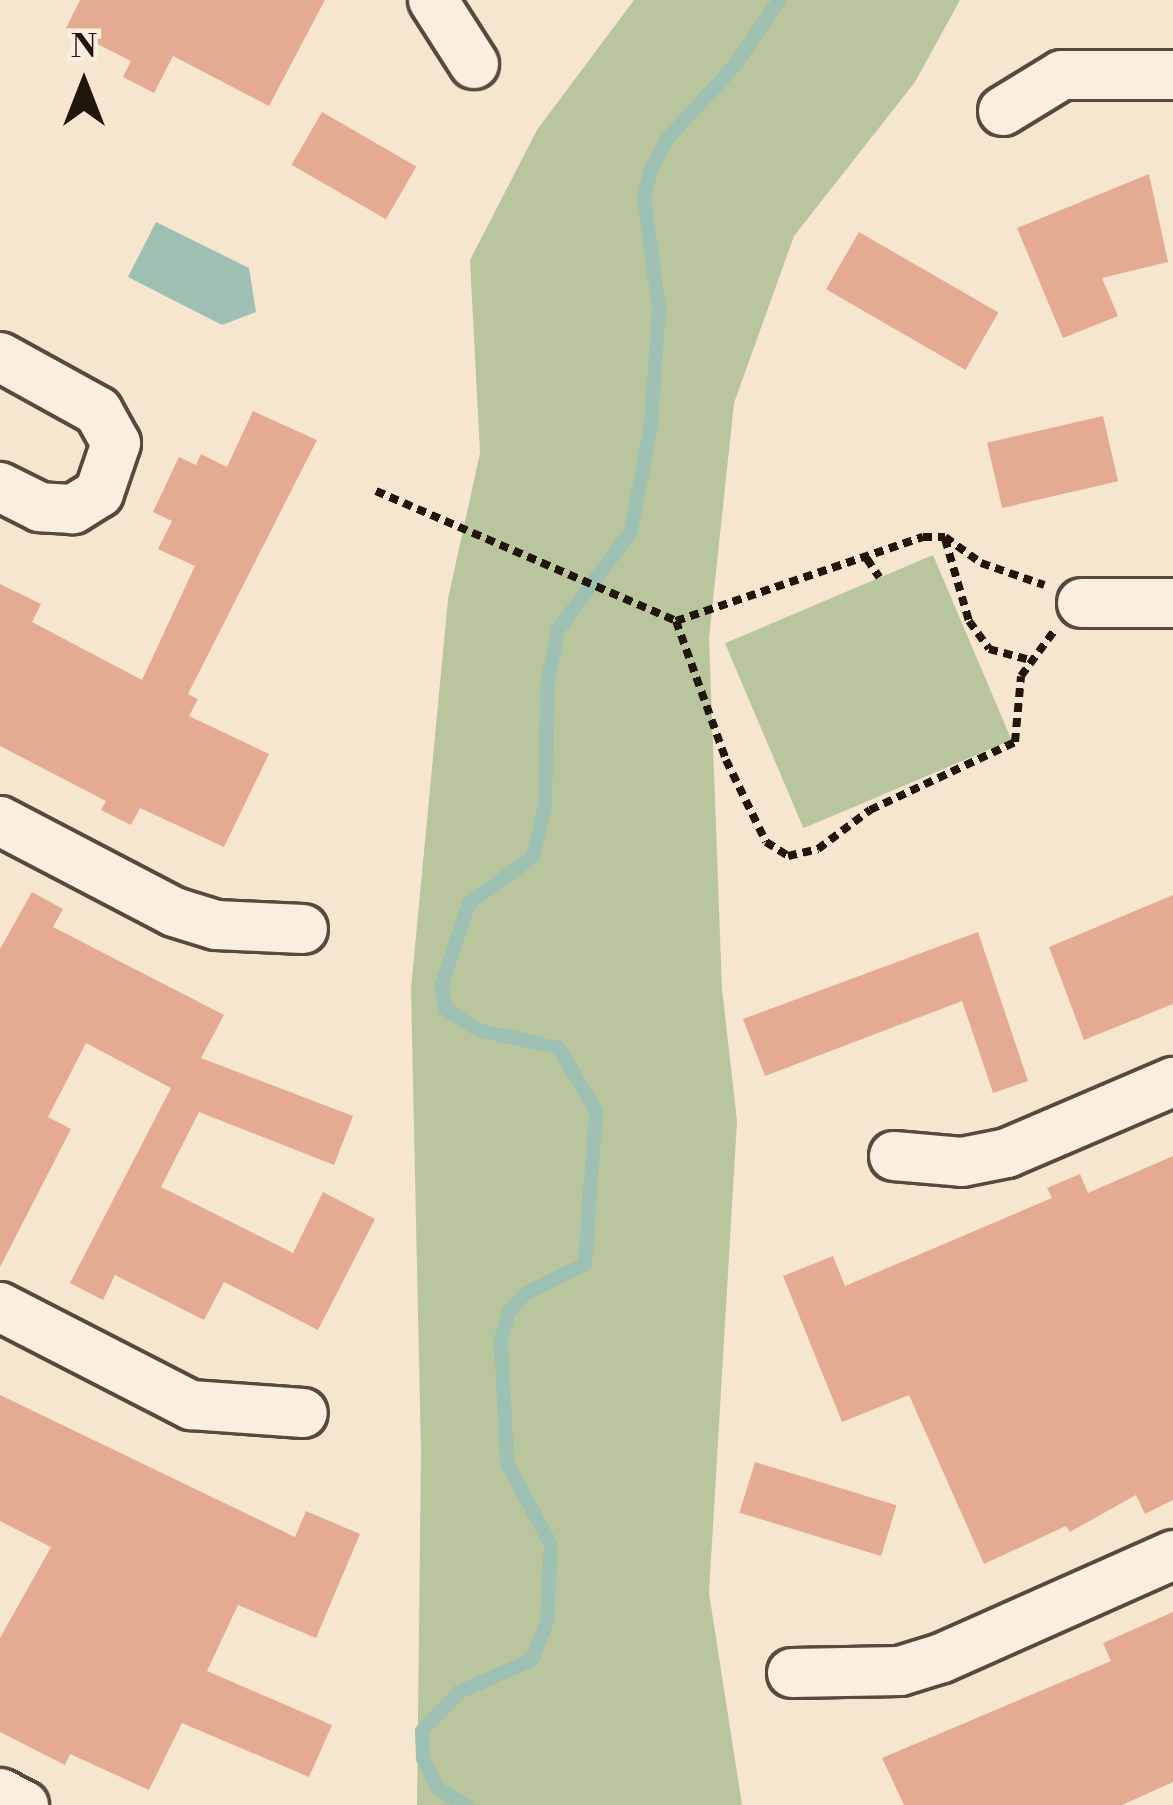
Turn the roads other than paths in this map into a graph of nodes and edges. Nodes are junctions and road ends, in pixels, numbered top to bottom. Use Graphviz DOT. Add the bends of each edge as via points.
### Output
graph roads {
  1 [pos="433,0"];
  2 [pos="474,64"];
  3 [pos="1173,75"];
  4 [pos="1003,111"];
  5 [pos="0,357"];
  6 [pos="0,487"];
  7 [pos="1082,603"];
  8 [pos="1173,603"];
  9 [pos="0,821"];
  10 [pos="303,928"];
  11 [pos="1173,1082"];
  12 [pos="894,1156"];
  13 [pos="0,1307"];
  14 [pos="303,1413"];
  15 [pos="1173,1555"];
  16 [pos="792,1673"];
  17 [pos="0,1793"];
  18 [pos="24,1805"];
  1 -- 2 [label="street"];
  3 -- 4 [label="street" via="1062,75"];
  5 -- 6 [label="street" via="98,412 116,443 99,493 73,509 40,507"];
  7 -- 8 [label="street"];
  9 -- 10 [label="street" via="173,912 216,925"];
  11 -- 12 [label="street" via="1006,1153 962,1162"];
  13 -- 14 [label="street" via="191,1405"];
  15 -- 16 [label="street" via="942,1658 900,1671"];
  17 -- 18 [label="street"];
}
